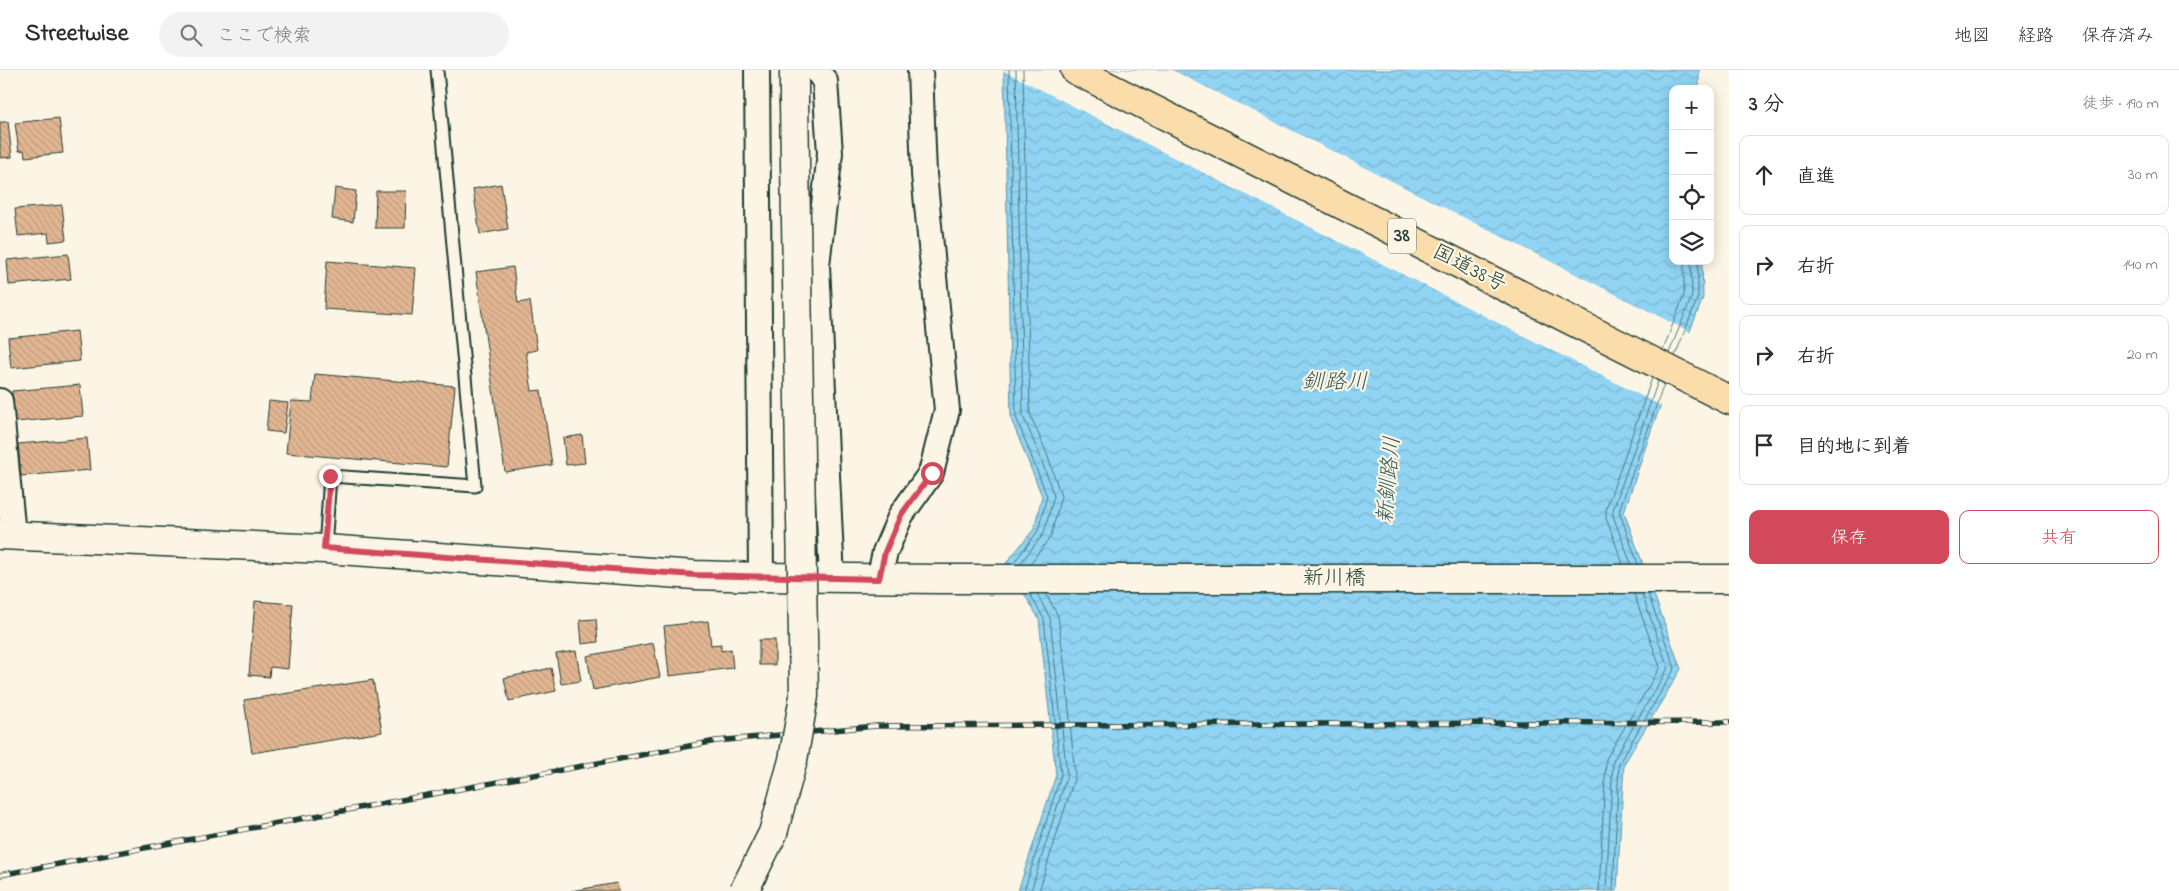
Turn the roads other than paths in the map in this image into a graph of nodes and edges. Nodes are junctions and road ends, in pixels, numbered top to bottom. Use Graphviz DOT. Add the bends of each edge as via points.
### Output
graph roads {
  1 [pos="437,70"];
  2 [pos="757,70"];
  3 [pos="794,70"];
  4 [pos="816,70"];
  5 [pos="920,70"];
  6 [pos="1075,70"];
  7 [pos="1729,400"];
  8 [pos="0,401"];
  9 [pos="7,535"];
  10 [pos="324,548"];
  11 [pos="761,577"];
  12 [pos="832,579"];
  13 [pos="879,579"];
  14 [pos="1729,579"];
  15 [pos="744,891"];
  1 -- 10 [label="lane" via="475,486 330,476"];
  2 -- 11 [label="street"];
  3 -- 15 [label="street, bridge" via="804,696 793,760 773,833"];
  4 -- 12 [label="street" via="824,81 830,153 816,265"];
  5 -- 13 [label="street" via="924,174 947,410 932,473 901,515 885,552"];
  6 -- 7 [label="highway, 国道38号 / 38"];
  8 -- 9 [label="street"];
  9 -- 10 [label="street, 新川橋"];
  10 -- 11 [label="street, 新川橋"];
  11 -- 12 [label="street, 新川橋"];
  12 -- 13 [label="street, 新川橋"];
  13 -- 14 [label="street, 新川橋"];
}
